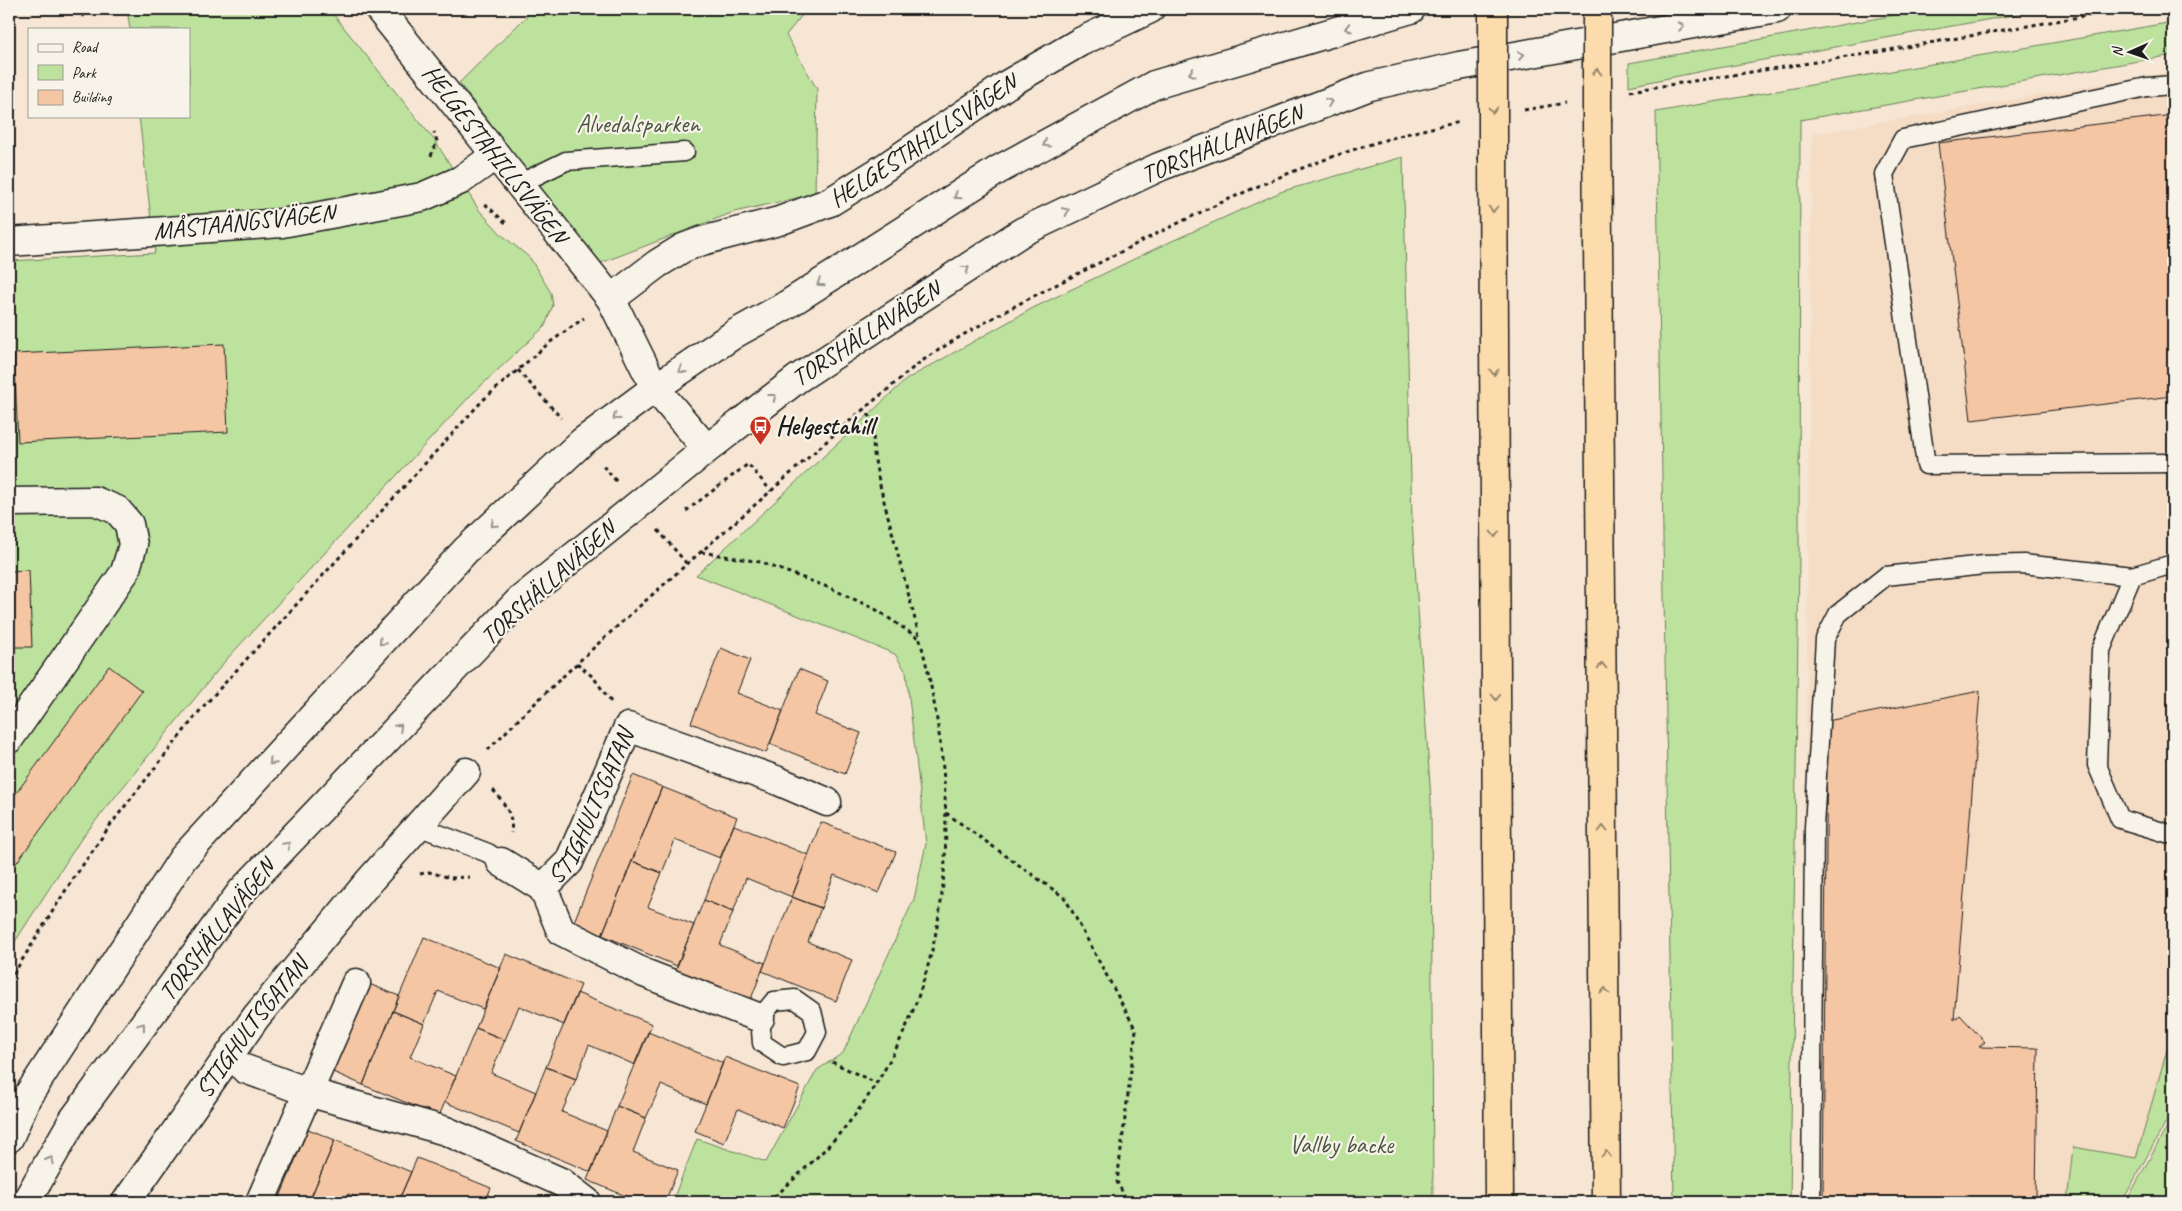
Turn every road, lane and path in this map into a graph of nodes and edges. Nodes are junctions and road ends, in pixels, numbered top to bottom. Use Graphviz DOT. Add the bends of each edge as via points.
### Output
graph roads {
  1 [pos="77,9"];
  2 [pos="379,9"];
  3 [pos="1150,9"];
  4 [pos="1411,9"];
  5 [pos="1493,9"];
  6 [pos="1597,9"];
  7 [pos="1777,9"];
  8 [pos="2125,9"];
  9 [pos="84,17"];
  10 [pos="2173,85"];
  11 [pos="1628,92"];
  12 [pos="1569,102"];
  13 [pos="1520,111"];
  14 [pos="1471,120"];
  15 [pos="686,152"];
  16 [pos="432,154"];
  17 [pos="496,155"];
  18 [pos="461,180"];
  19 [pos="519,184"];
  20 [pos="515,232"];
  21 [pos="9,242"];
  22 [pos="610,300"];
  23 [pos="579,310"];
  24 [pos="585,318"];
  25 [pos="518,370"];
  26 [pos="655,388"];
  27 [pos="864,409"];
  28 [pos="564,422"];
  29 [pos="582,442"];
  30 [pos="707,449"];
  31 [pos="2173,463"];
  32 [pos="771,490"];
  33 [pos="9,502"];
  34 [pos="638,505"];
  35 [pos="682,514"];
  36 [pos="667,526"];
  37 [pos="701,552"];
  38 [pos="687,564"];
  39 [pos="2173,564"];
  40 [pos="2132,576"];
  41 [pos="920,639"];
  42 [pos="577,662"];
  43 [pos="628,727"];
  44 [pos="9,739"];
  45 [pos="466,772"];
  46 [pos="826,802"];
  47 [pos="945,812"];
  48 [pos="418,826"];
  49 [pos="2173,835"];
  50 [pos="501,862"];
  51 [pos="543,888"];
  52 [pos="9,981"];
  53 [pos="356,983"];
  54 [pos="760,1018"];
  55 [pos="806,1051"];
  56 [pos="234,1065"];
  57 [pos="876,1083"];
  58 [pos="308,1092"];
  59 [pos="9,1138"];
  60 [pos="26,1202"];
  61 [pos="126,1202"];
  62 [pos="260,1202"];
  63 [pos="587,1202"];
  64 [pos="769,1202"];
  65 [pos="1128,1202"];
  66 [pos="1499,1202"];
  67 [pos="1606,1202"];
  68 [pos="1810,1202"];
  1 -- 9 [label="path"];
  2 -- 17 [label="main road, HELGESTAHILLSVÄGEN"];
  3 -- 22 [label="main road, HELGESTAHILLSVÄGEN" via="1080,42 1008,84 830,202 779,221 684,248"];
  4 -- 26 [label="main road, one-way" via="1154,85 998,170 794,300 736,333"];
  5 -- 66 [label="highway, one-way, bridge"];
  67 -- 6 [label="highway, one-way, bridge"];
  30 -- 7 [label="main road, TORSHÄLLAVÄGEN, one-way" via="797,379 1022,232 1160,167 1370,86 1459,66"];
  8 -- 11 [label="path" via="1860,56"];
  10 -- 31 [label="lane" via="2147,87 1903,139 1884,174 1926,465"];
  12 -- 13 [label="path"];
  14 -- 27 [label="path" via="1432,128 1311,165 1188,217 1020,304 927,357"];
  15 -- 19 [label="lane" via="566,161"];
  16 -- 18 [label="path"];
  17 -- 18 [label="main road, MÅSTAÄNGSVÄGEN"];
  17 -- 19 [label="main road, HELGESTAHILLSVÄGEN"];
  18 -- 20 [label="path"];
  18 -- 21 [label="main road, MÅSTAÄNGSVÄGEN" via="422,196 282,223"];
  19 -- 22 [label="main road, HELGESTAHILLSVÄGEN"];
  22 -- 24 [label="path"];
  22 -- 26 [label="main road, HELGESTAHILLSVÄGEN"];
  23 -- 24 [label="path"];
  24 -- 25 [label="path"];
  25 -- 28 [label="path"];
  25 -- 52 [label="path" via="482,400 202,708 111,824"];
  26 -- 29 [label="main road, one-way"];
  26 -- 30 [label="main road, HELGESTAHILLSVÄGEN"];
  27 -- 32 [label="path"];
  27 -- 41 [label="path" via="870,417 877,470"];
  29 -- 34 [label="path"];
  29 -- 59 [label="main road, one-way" via="466,550 183,858 28,1097"];
  30 -- 34 [label="main road, TORSHÄLLAVÄGEN"];
  32 -- 35 [label="path" via="748,464"];
  32 -- 37 [label="path"];
  33 -- 44 [label="main road" via="95,501 117,510 129,524 133,545 124,572"];
  60 -- 34 [label="main road, TORSHÄLLAVÄGEN, one-way" via="73,1120 242,892 520,602"];
  36 -- 38 [label="path" via="659,531"];
  37 -- 38 [label="path"];
  37 -- 41 [label="path" via="760,562 830,588 875,610"];
  38 -- 42 [label="path"];
  39 -- 40 [label="lane"];
  40 -- 49 [label="lane" via="2101,650 2097,765 2120,819"];
  40 -- 68 [label="lane" via="2013,564 1886,576 1838,614 1824,639 1814,827"];
  41 -- 47 [label="path" via="939,741"];
  42 -- 43 [label="path" via="594,678"];
  42 -- 45 [label="path"];
  43 -- 46 [label="main road, STIGHULTSGATAN" via="768,777"];
  43 -- 51 [label="main road, STIGHULTSGATAN" via="569,862"];
  45 -- 48 [label="main road, STIGHULTSGATAN"];
  47 -- 57 [label="path" via="944,892 936,940 918,998 897,1047"];
  47 -- 65 [label="path" via="1065,898 1136,1030 1117,1182"];
  48 -- 50 [label="lane" via="488,853"];
  48 -- 56 [label="main road, STIGHULTSGATAN" via="256,1017"];
  50 -- 51 [label="main road"];
  51 -- 54 [label="main road, STIGHULTSGATAN" via="561,931 644,973"];
  53 -- 58 [label="main road"];
  54 -- 55 [label="lane" via="762,1043 783,1057"];
  54 -- 55 [label="lane" via="774,1002 795,999 807,1007 812,1011 817,1032"];
  55 -- 57 [label="path"];
  56 -- 58 [label="main road"];
  56 -- 61 [label="main road, STIGHULTSGATAN"];
  57 -- 64 [label="path" via="850,1121"];
  58 -- 62 [label="main road"];
  58 -- 63 [label="main road" via="446,1131 561,1182"];
}
